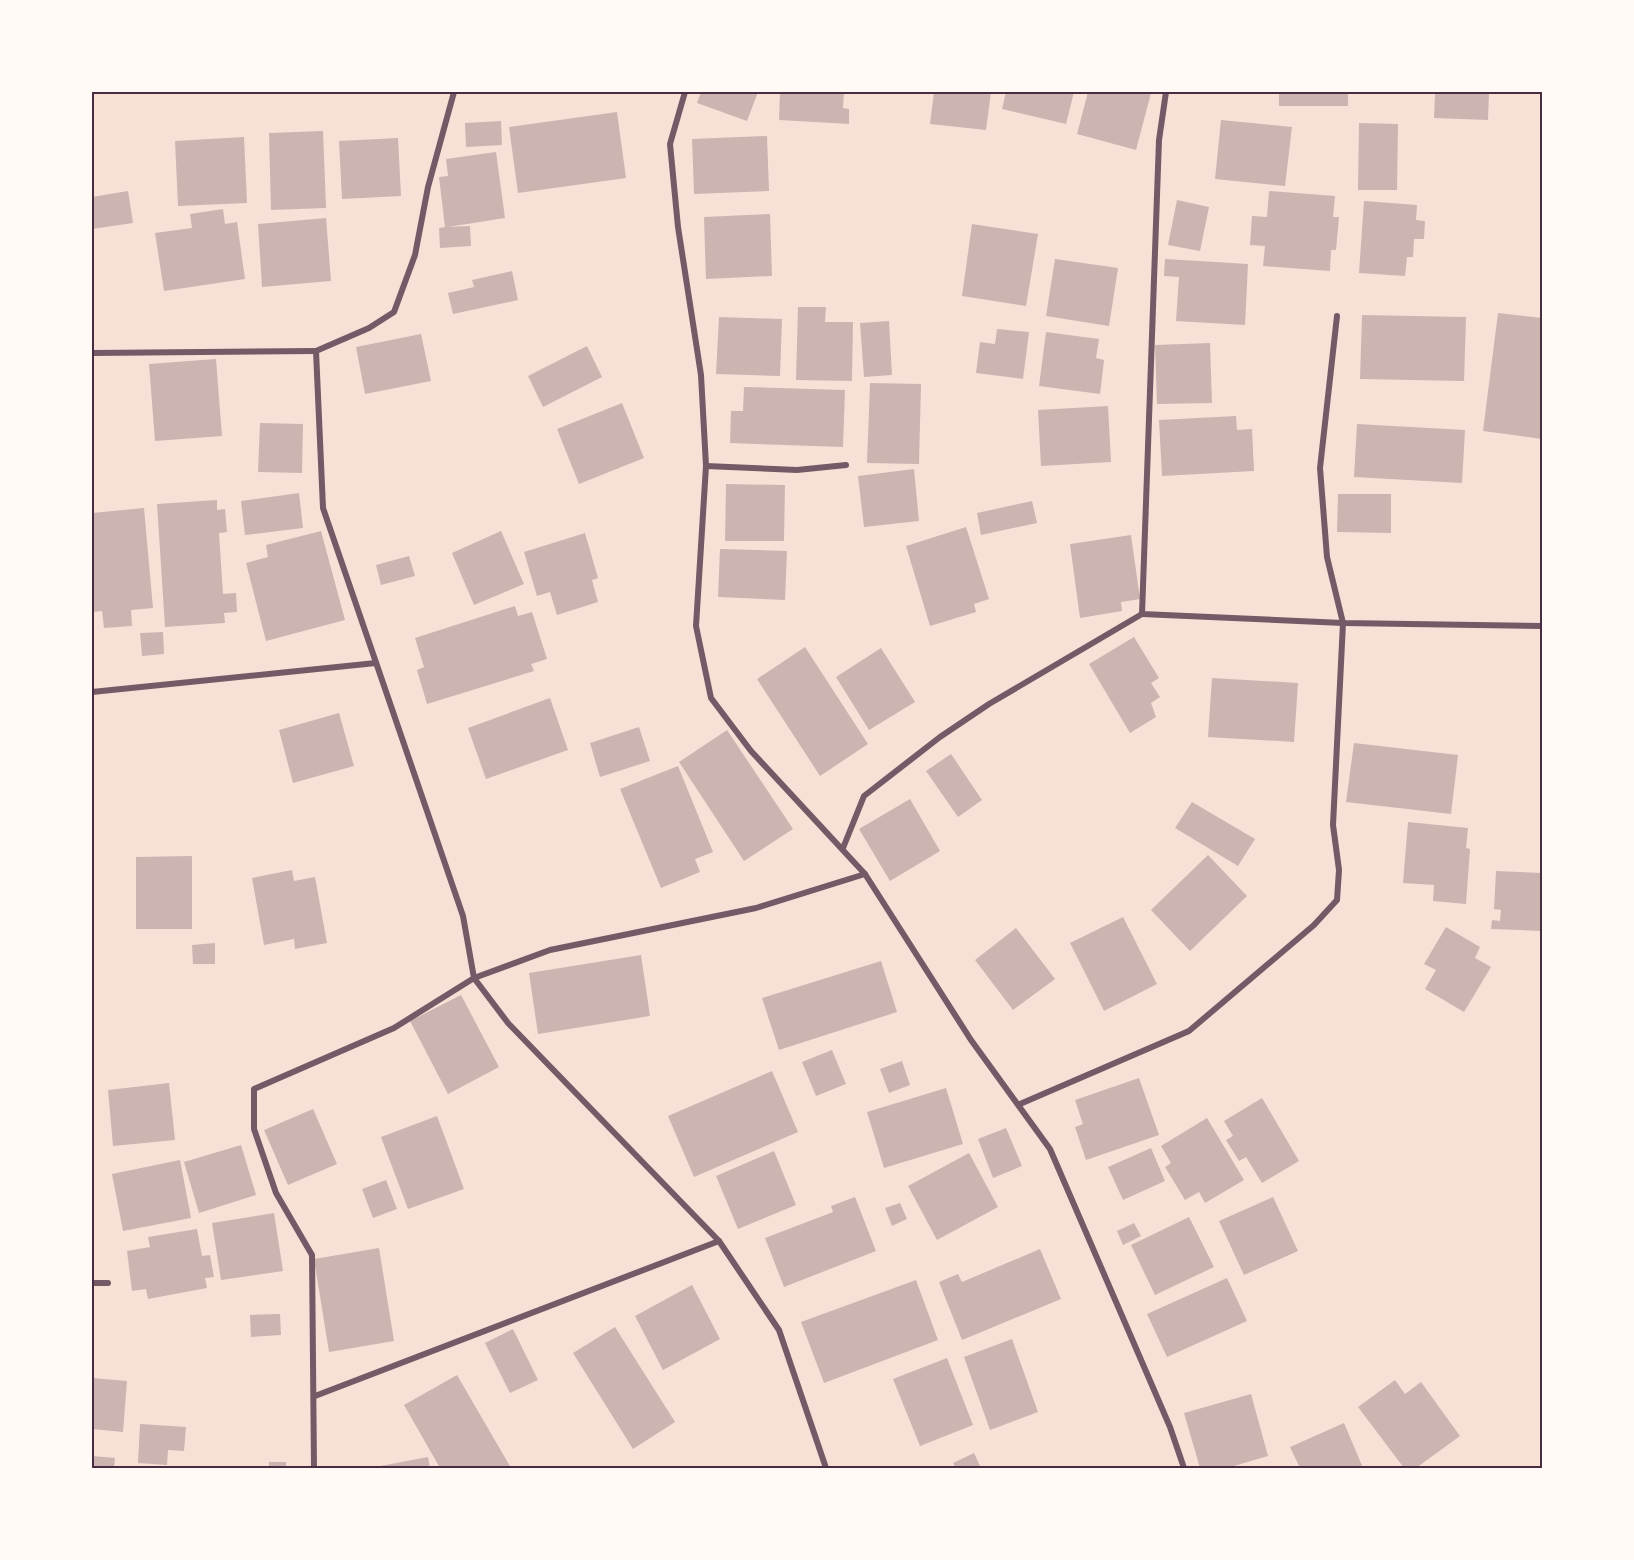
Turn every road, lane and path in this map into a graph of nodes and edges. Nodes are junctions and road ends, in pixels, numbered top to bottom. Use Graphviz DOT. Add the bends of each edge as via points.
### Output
graph roads {
  1 [pos="454,92"];
  2 [pos="686,92"];
  3 [pos="1166,92"];
  4 [pos="1337,316"];
  5 [pos="315,351"];
  6 [pos="92,353"];
  7 [pos="846,465"];
  8 [pos="706,466"];
  9 [pos="1142,614"];
  10 [pos="1343,623"];
  11 [pos="1542,626"];
  12 [pos="376,663"];
  13 [pos="92,692"];
  14 [pos="843,848"];
  15 [pos="865,874"];
  16 [pos="474,978"];
  17 [pos="1020,1104"];
  18 [pos="719,1241"];
  19 [pos="92,1283"];
  20 [pos="108,1283"];
  21 [pos="315,1396"];
  22 [pos="314,1468"];
  23 [pos="826,1468"];
  24 [pos="1184,1468"];
  1 -- 5 [label="street" via="428,186 415,255 394,312 369,328"];
  2 -- 8 [label="street" via="670,144 678,227 701,375"];
  3 -- 9 [label="street" via="1159,140"];
  4 -- 10 [label="street" via="1320,468 1327,557"];
  5 -- 6 [label="street"];
  5 -- 12 [label="street" via="323,508"];
  7 -- 8 [label="street" via="797,470"];
  8 -- 14 [label="street" via="696,626 711,698 751,751"];
  9 -- 10 [label="street"];
  9 -- 14 [label="street" via="940,736 872,789 864,796"];
  10 -- 11 [label="street"];
  10 -- 17 [label="street" via="1333,825 1339,870 1337,900 1314,925 1189,1031"];
  12 -- 13 [label="street"];
  12 -- 16 [label="street" via="463,916"];
  14 -- 15 [label="street"];
  15 -- 16 [label="street" via="756,909 550,950"];
  15 -- 17 [label="street" via="971,1040"];
  16 -- 18 [label="street" via="508,1023"];
  16 -- 21 [label="street" via="394,1028 254,1089 254,1129 276,1192 312,1255"];
  17 -- 24 [label="street" via="1050,1149"];
  18 -- 21 [label="street"];
  18 -- 23 [label="street" via="779,1330"];
  19 -- 20 [label="street"];
  21 -- 22 [label="street"];
}
